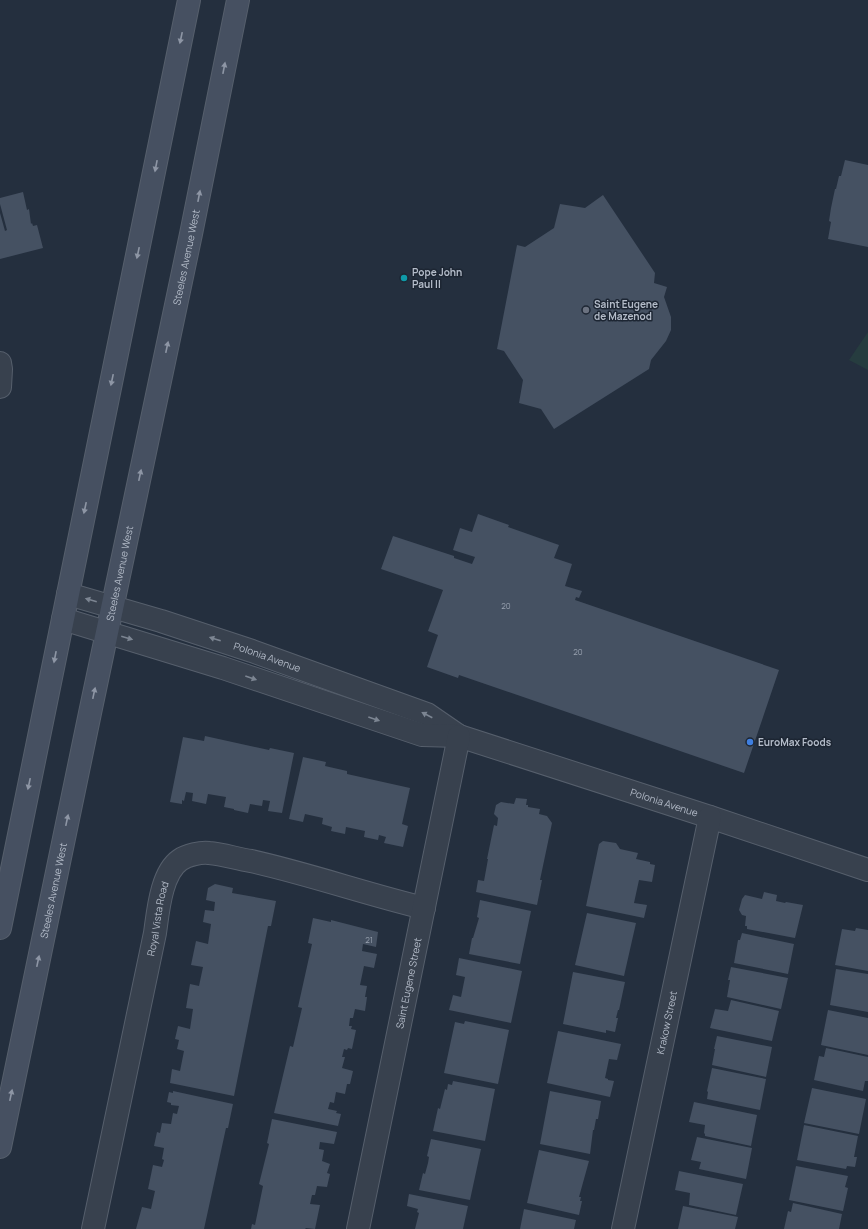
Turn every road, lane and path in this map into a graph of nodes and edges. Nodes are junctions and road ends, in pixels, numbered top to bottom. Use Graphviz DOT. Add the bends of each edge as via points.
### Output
graph roads {
  1 [pos="190,0"];
  2 [pos="238,0"];
  3 [pos="0,363"];
  4 [pos="0,387"];
  5 [pos="68,594"];
  6 [pos="112,607"];
  7 [pos="63,619"];
  8 [pos="107,632"];
  9 [pos="459,736"];
  10 [pos="710,817"];
  11 [pos="868,870"];
  12 [pos="424,908"];
  13 [pos="0,928"];
  14 [pos="0,1147"];
  15 [pos="94,1229"];
  16 [pos="358,1229"];
  17 [pos="623,1229"];
  1 -- 5 [label="main road, one-way"];
  6 -- 2 [label="main road, Steeles Avenue West, one-way"];
  3 -- 4 [label="street"];
  6 -- 5 [label="street, Polonia Avenue, one-way"];
  5 -- 7 [label="main road"];
  6 -- 8 [label="main road, Steeles Avenue West"];
  9 -- 6 [label="street, Polonia Avenue, one-way" via="427,714 252,651"];
  7 -- 8 [label="street, Polonia Avenue"];
  7 -- 13 [label="main road, one-way"];
  8 -- 9 [label="street, Polonia Avenue, one-way" via="422,735"];
  14 -- 8 [label="main road, Steeles Avenue West, one-way"];
  9 -- 10 [label="street, Polonia Avenue"];
  9 -- 12 [label="street, Saint Eugene Street"];
  10 -- 11 [label="street, Polonia Avenue"];
  10 -- 17 [label="street, Krakow Street"];
  12 -- 15 [label="street, Royal Vista Road" via="269,865 208,852 180,860 163,887"];
  12 -- 16 [label="street, Saint Eugene Street"];
}
